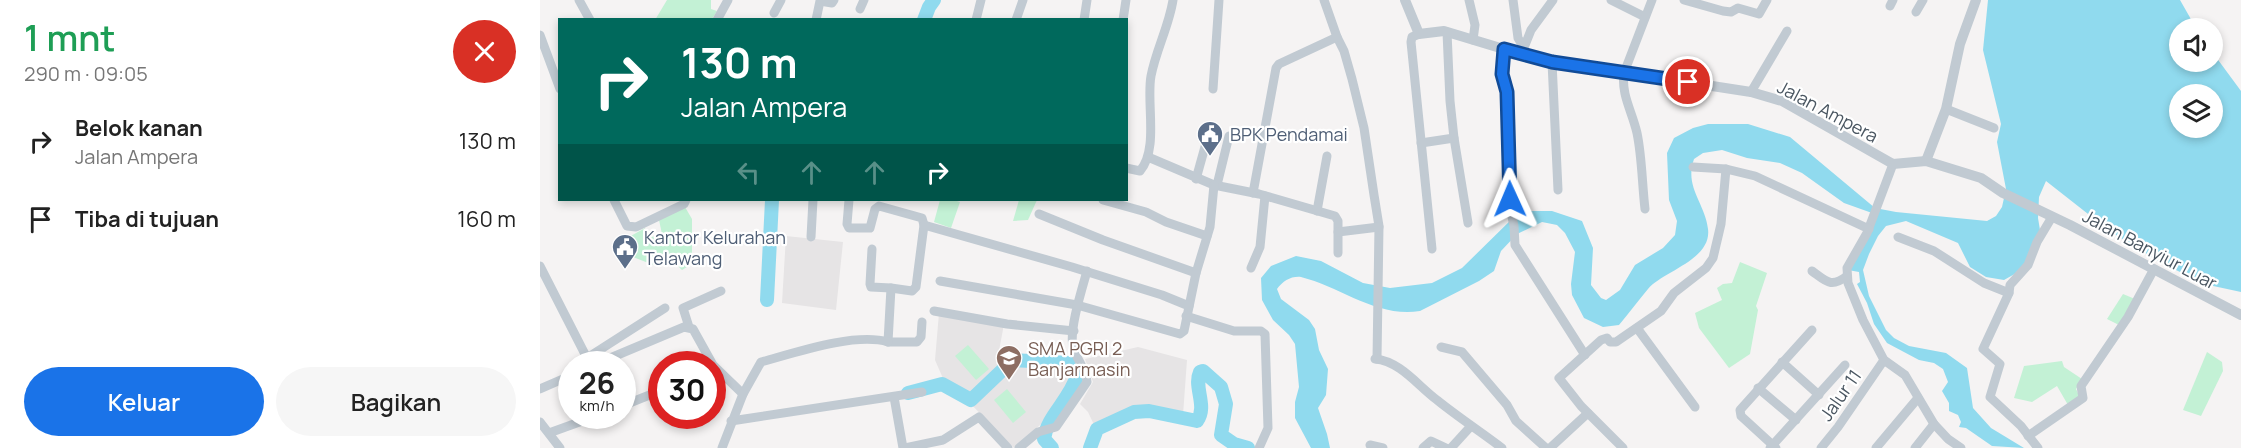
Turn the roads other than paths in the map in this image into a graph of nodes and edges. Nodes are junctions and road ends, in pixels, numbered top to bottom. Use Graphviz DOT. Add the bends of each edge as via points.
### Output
graph roads {
  1 [pos="579,0"];
  2 [pos="728,0"];
  3 [pos="781,0"];
  4 [pos="981,0"];
  5 [pos="1023,0"];
  6 [pos="1087,0"];
  7 [pos="1126,0"];
  8 [pos="1173,0"];
  9 [pos="1219,0"];
  10 [pos="1324,0"];
  11 [pos="1405,0"];
  12 [pos="1469,0"];
  13 [pos="1513,0"];
  14 [pos="1553,0"];
  15 [pos="1611,0"];
  16 [pos="1652,0"];
  17 [pos="1684,0"];
  18 [pos="1767,0"];
  19 [pos="1923,0"];
  20 [pos="1976,0"];
  21 [pos="833,1"];
  22 [pos="1916,12"];
  23 [pos="774,13"];
  24 [pos="1645,17"];
  25 [pos="589,18"];
  26 [pos="718,18"];
  27 [pos="816,18"];
  28 [pos="976,18"];
  29 [pos="1017,18"];
  30 [pos="1084,18"];
  31 [pos="1123,18"];
  32 [pos="1787,31"];
  33 [pos="1447,32"];
  34 [pos="1419,34"];
  35 [pos="540,35"];
  36 [pos="1337,37"];
  37 [pos="1473,40"];
  38 [pos="1504,49"];
  39 [pos="1522,51"];
  40 [pos="1552,62"];
  41 [pos="1624,73"];
  42 [pos="558,84"];
  43 [pos="1213,89"];
  44 [pos="1751,92"];
  45 [pos="1946,109"];
  46 [pos="1994,128"];
  47 [pos="1208,136"];
  48 [pos="1229,136"];
  49 [pos="1454,138"];
  50 [pos="1421,142"];
  51 [pos="1327,156"];
  52 [pos="1148,157"];
  53 [pos="1926,160"];
  54 [pos="1893,164"];
  55 [pos="1693,166"];
  56 [pos="1128,168"];
  57 [pos="1726,170"];
  58 [pos="1196,179"];
  59 [pos="1215,185"];
  60 [pos="1558,190"];
  61 [pos="1253,193"];
  62 [pos="1265,196"];
  63 [pos="614,201"];
  64 [pos="813,201"];
  65 [pos="849,201"];
  66 [pos="1106,201"];
  67 [pos="685,202"];
  68 [pos="1645,208"];
  69 [pos="1317,211"];
  70 [pos="1039,213"];
  71 [pos="2048,215"];
  72 [pos="1468,223"];
  73 [pos="924,225"];
  74 [pos="1870,226"];
  75 [pos="1379,227"];
  76 [pos="1338,232"];
  77 [pos="1207,236"];
  78 [pos="811,237"];
  79 [pos="1898,237"];
  80 [pos="872,249"];
  81 [pos="1432,249"];
  82 [pos="1338,253"];
  83 [pos="540,266"];
  84 [pos="1251,268"];
  85 [pos="2154,269"];
  86 [pos="1087,271"];
  87 [pos="1812,271"];
  88 [pos="1196,273"];
  89 [pos="1847,276"];
  90 [pos="940,281"];
  91 [pos="891,288"];
  92 [pos="721,291"];
  93 [pos="2008,293"];
  94 [pos="1077,305"];
  95 [pos="665,308"];
  96 [pos="934,311"];
  97 [pos="1188,311"];
  98 [pos="2241,315"];
  99 [pos="922,322"];
  100 [pos="689,327"];
  101 [pos="1637,328"];
  102 [pos="1812,330"];
  103 [pos="1074,331"];
  104 [pos="888,342"];
  105 [pos="1441,347"];
  106 [pos="584,351"];
  107 [pos="603,351"];
  108 [pos="627,351"];
  109 [pos="1585,355"];
  110 [pos="1884,360"];
  111 [pos="1782,362"];
  112 [pos="1845,365"];
  113 [pos="558,381"];
  114 [pos="1758,388"];
  115 [pos="540,389"];
  116 [pos="922,392"];
  117 [pos="743,394"];
  118 [pos="1819,394"];
  119 [pos="894,397"];
  120 [pos="1918,398"];
  121 [pos="1695,407"];
  122 [pos="1588,413"];
  123 [pos="1796,420"];
  124 [pos="731,421"];
  125 [pos="540,422"];
  126 [pos="1934,424"];
  127 [pos="1471,426"];
  128 [pos="562,429"];
  129 [pos="546,435"];
  130 [pos="2028,436"];
  131 [pos="1370,445"];
  132 [pos="2034,446"];
  133 [pos="1259,447"];
  134 [pos="1773,447"];
  135 [pos="560,448"];
  136 [pos="723,448"];
  137 [pos="904,448"];
  138 [pos="1008,448"];
  139 [pos="1019,448"];
  140 [pos="1383,448"];
  141 [pos="1424,448"];
  142 [pos="1446,448"];
  143 [pos="1450,448"];
  144 [pos="1502,448"];
  145 [pos="1548,448"];
  146 [pos="1623,448"];
  147 [pos="1821,448"];
  148 [pos="1876,448"];
  149 [pos="1916,448"];
  150 [pos="1961,448"];
  1 -- 25 [label="street"];
  2 -- 26 [label="street"];
  3 -- 23 [label="street"];
  4 -- 28 [label="street"];
  5 -- 29 [label="street"];
  6 -- 30 [label="street"];
  7 -- 31 [label="street"];
  8 -- 52 [label="street" via="1151,77"];
  9 -- 43 [label="street"];
  10 -- 36 [label="street"];
  11 -- 34 [label="street"];
  12 -- 37 [label="street"];
  13 -- 39 [label="street"];
  14 -- 39 [label="street" via="1531,30"];
  15 -- 24 [label="street"];
  16 -- 24 [label="street"];
  17 -- 18 [label="street" via="1723,11 1738,8 1759,14"];
  19 -- 22 [label="street"];
  20 -- 45 [label="street" via="1960,45"];
  21 -- 27 [label="street" via="820,1"];
  24 -- 41 [label="street"];
  32 -- 44 [label="street"];
  33 -- 34 [label="street, Jalan Ampera"];
  33 -- 37 [label="street, Jalan Ampera"];
  33 -- 49 [label="street"];
  34 -- 50 [label="street" via="1411,42"];
  35 -- 42 [label="street"];
  36 -- 61 [label="street" via="1276,68"];
  36 -- 75 [label="street" via="1364,128"];
  37 -- 38 [label="street, Jalan Ampera"];
  38 -- 39 [label="street, Jalan Ampera"];
  38 -- 109 [label="street" via="1502,74 1507,92 1510,208 1515,245"];
  39 -- 40 [label="street, Jalan Ampera"];
  40 -- 41 [label="street, Jalan Ampera"];
  40 -- 60 [label="street"];
  41 -- 44 [label="street, Jalan Ampera"];
  41 -- 68 [label="street" via="1623,94 1637,133"];
  44 -- 54 [label="street, Jalan Ampera" via="1782,101"];
  45 -- 46 [label="street"];
  45 -- 53 [label="street"];
  47 -- 58 [label="street"];
  48 -- 59 [label="street"];
  49 -- 50 [label="street"];
  49 -- 72 [label="street"];
  50 -- 81 [label="street"];
  51 -- 69 [label="street"];
  52 -- 56 [label="street" via="1140,171"];
  52 -- 58 [label="street"];
  53 -- 54 [label="street"];
  53 -- 71 [label="street, Jalan Banyiur Luar" via="1982,178 2003,194"];
  54 -- 74 [label="street"];
  55 -- 57 [label="street"];
  57 -- 74 [label="street" via="1755,176"];
  57 -- 101 [label="street" via="1713,258 1674,293 1661,312"];
  58 -- 59 [label="street"];
  59 -- 61 [label="street"];
  59 -- 77 [label="street"];
  61 -- 62 [label="street"];
  62 -- 69 [label="street"];
  62 -- 84 [label="street" via="1260,247"];
  63 -- 67 [label="street" via="631,227"];
  64 -- 78 [label="street"];
  65 -- 73 [label="street" via="849,228 870,228 879,206 922,218"];
  66 -- 77 [label="street"];
  69 -- 76 [label="street" via="1338,218"];
  70 -- 88 [label="street"];
  71 -- 85 [label="street, Jalan Banyiur Luar"];
  71 -- 93 [label="street" via="2028,265 2010,285"];
  73 -- 86 [label="street"];
  73 -- 91 [label="street" via="916,288"];
  74 -- 89 [label="street" via="1847,268"];
  75 -- 76 [label="street"];
  75 -- 127 [label="street" via="1376,359 1388,362"];
  76 -- 82 [label="street"];
  77 -- 88 [label="street"];
  79 -- 93 [label="street" via="1934,251 1984,283"];
  80 -- 91 [label="street" via="870,284"];
  83 -- 106 [label="street"];
  85 -- 98 [label="street, Jalan Banyiur Luar"];
  85 -- 130 [label="street" via="2128,317 2081,386 2083,398"];
  86 -- 94 [label="street"];
  86 -- 97 [label="street"];
  87 -- 89 [label="street" via="1832,284"];
  88 -- 97 [label="street"];
  89 -- 110 [label="street" via="1863,320"];
  90 -- 94 [label="street"];
  91 -- 104 [label="street"];
  92 -- 100 [label="street" via="683,308"];
  93 -- 130 [label="street" via="1983,350 2000,364 1991,399"];
  94 -- 97 [label="street" via="1180,334"];
  94 -- 103 [label="street"];
  95 -- 107 [label="street"];
  96 -- 103 [label="street"];
  97 -- 133 [label="street" via="1234,331 1265,334 1268,428"];
  99 -- 104 [label="street" via="917,342"];
  100 -- 108 [label="street"];
  100 -- 117 [label="street" via="713,365"];
  101 -- 109 [label="street" via="1616,342 1604,338"];
  101 -- 121 [label="street"];
  102 -- 111 [label="street"];
  103 -- 139 [label="street" via="1072,344 1087,382 1053,428 1038,432"];
  104 -- 117 [label="street" via="849,341 760,362"];
  105 -- 145 [label="street" via="1462,352 1516,421"];
  109 -- 122 [label="street" via="1559,379"];
  110 -- 120 [label="street" via="1905,375"];
  110 -- 147 [label="street, Jalur 11"];
  111 -- 114 [label="street"];
  111 -- 118 [label="street"];
  112 -- 118 [label="street"];
  113 -- 115 [label="street"];
  114 -- 123 [label="street"];
  114 -- 134 [label="street" via="1740,413"];
  116 -- 119 [label="street"];
  117 -- 124 [label="street"];
  118 -- 123 [label="street"];
  119 -- 124 [label="street"];
  119 -- 137 [label="street"];
  120 -- 126 [label="street"];
  120 -- 148 [label="street"];
  122 -- 145 [label="street"];
  122 -- 146 [label="street"];
  123 -- 134 [label="street"];
  124 -- 136 [label="street"];
  125 -- 129 [label="street"];
  126 -- 149 [label="street"];
  126 -- 150 [label="street"];
  127 -- 143 [label="street"];
  127 -- 144 [label="street"];
  128 -- 129 [label="street"];
  129 -- 135 [label="street"];
  130 -- 132 [label="street"];
  131 -- 140 [label="street"];
  137 -- 138 [label="street" via="943,440 979,417"];
  141 -- 142 [label="street" via="1431,441"];
}
